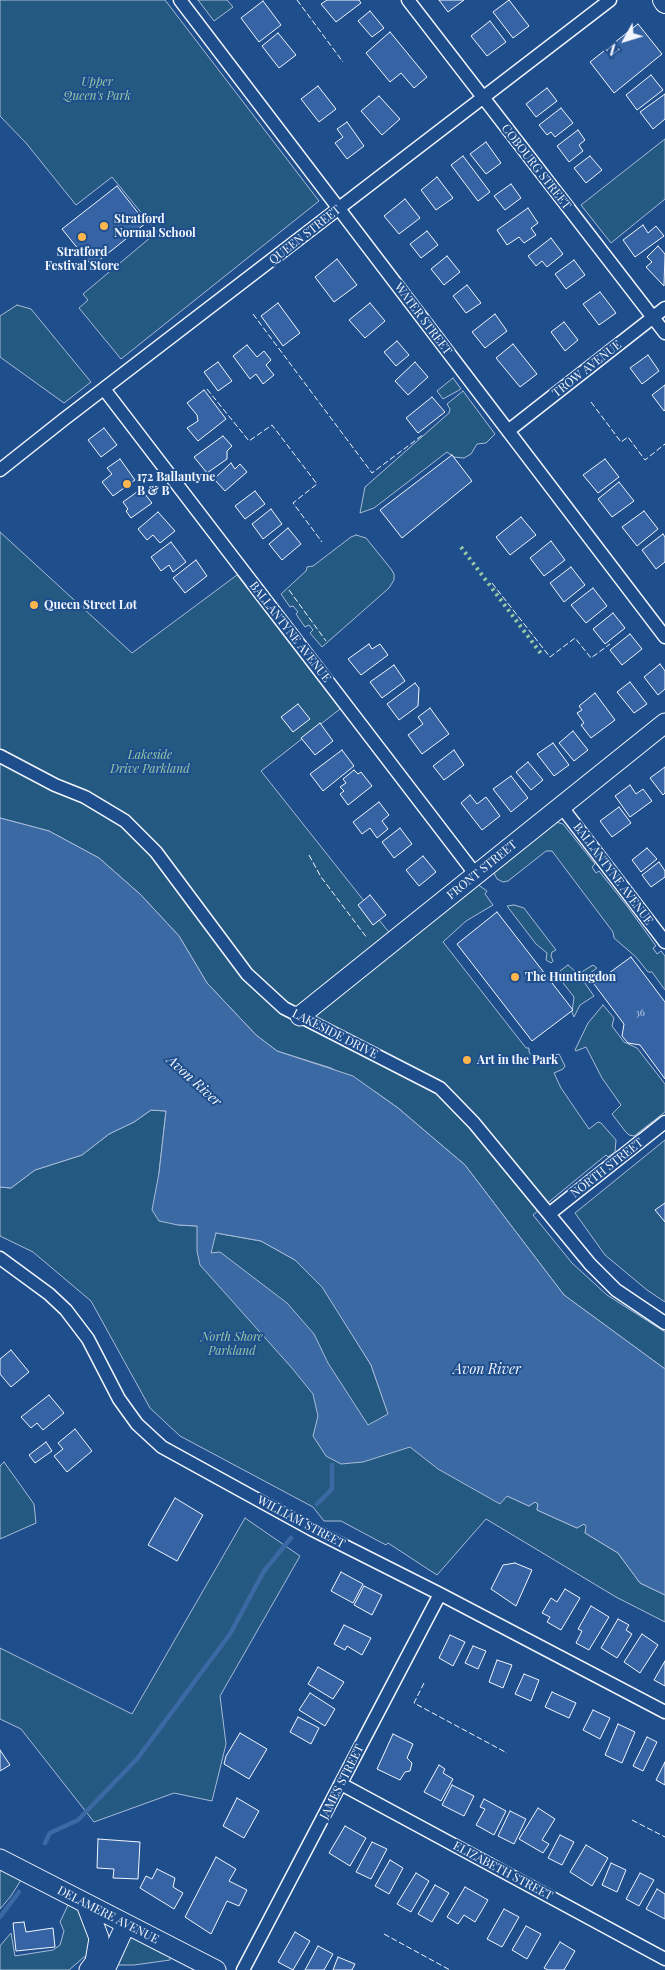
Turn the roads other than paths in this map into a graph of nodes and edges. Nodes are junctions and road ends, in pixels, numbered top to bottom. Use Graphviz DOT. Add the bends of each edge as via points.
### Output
graph roads {
  1 [pos="180,0"];
  2 [pos="408,0"];
  3 [pos="610,0"];
  4 [pos="483,98"];
  5 [pos="339,208"];
  6 [pos="665,308"];
  7 [pos="653,317"];
  8 [pos="665,333"];
  9 [pos="104,389"];
  10 [pos="508,431"];
  11 [pos="0,470"];
  12 [pos="665,637"];
  13 [pos="665,723"];
  14 [pos="0,756"];
  15 [pos="561,806"];
  16 [pos="476,874"];
  17 [pos="665,942"];
  18 [pos="300,1016"];
  19 [pos="665,1122"];
  20 [pos="550,1214"];
  21 [pos="0,1259"];
  22 [pos="665,1323"];
  23 [pos="440,1594"];
  24 [pos="665,1712"];
  25 [pos="341,1784"];
  26 [pos="0,1859"];
  27 [pos="86,1904"];
  28 [pos="126,1924"];
  29 [pos="665,1959"];
  30 [pos="89,1970"];
  31 [pos="105,1970"];
  32 [pos="216,1970"];
  33 [pos="243,1970"];
  1 -- 5 [label="street, WATER STREET"];
  2 -- 4 [label="street, COBOURG STREET"];
  3 -- 4 [label="street, QUEEN STREET"];
  4 -- 5 [label="street, QUEEN STREET"];
  4 -- 7 [label="street, COBOURG STREET"];
  5 -- 9 [label="street, QUEEN STREET"];
  5 -- 10 [label="street, WATER STREET"];
  6 -- 7 [label="street, TROW AVENUE"];
  7 -- 8 [label="street, COBOURG STREET"];
  7 -- 10 [label="street, TROW AVENUE"];
  9 -- 11 [label="street, QUEEN STREET"];
  9 -- 16 [label="street, BALLANTYNE AVENUE"];
  10 -- 12 [label="street, WATER STREET"];
  13 -- 15 [label="street, FRONT STREET"];
  14 -- 18 [label="street, LAKESIDE DRIVE" via="85,797 126,821 156,852 247,974 277,1003"];
  15 -- 16 [label="street, FRONT STREET"];
  15 -- 17 [label="street, BALLANTYNE AVENUE"];
  16 -- 18 [label="street, FRONT STREET"];
  18 -- 20 [label="street, LAKESIDE DRIVE" via="440,1088 474,1123"];
  19 -- 20 [label="street, NORTH STREET"];
  20 -- 22 [label="street, LAKESIDE DRIVE" via="590,1264 616,1290"];
  21 -- 23 [label="street, WILLIAM STREET" via="66,1310 88,1339 123,1405 137,1424 162,1447 312,1530"];
  23 -- 24 [label="street, WILLIAM STREET"];
  23 -- 25 [label="street, JAMES STREET"];
  25 -- 29 [label="street, ELIZABETH STREET"];
  25 -- 33 [label="street, JAMES STREET"];
  26 -- 27 [label="street, DELAMERE AVENUE"];
  27 -- 28 [label="street, DELAMERE AVENUE"];
  27 -- 30 [label="street" via="99,1938 96,1962"];
  28 -- 31 [label="street"];
  28 -- 32 [label="street, DELAMERE AVENUE"];
}
